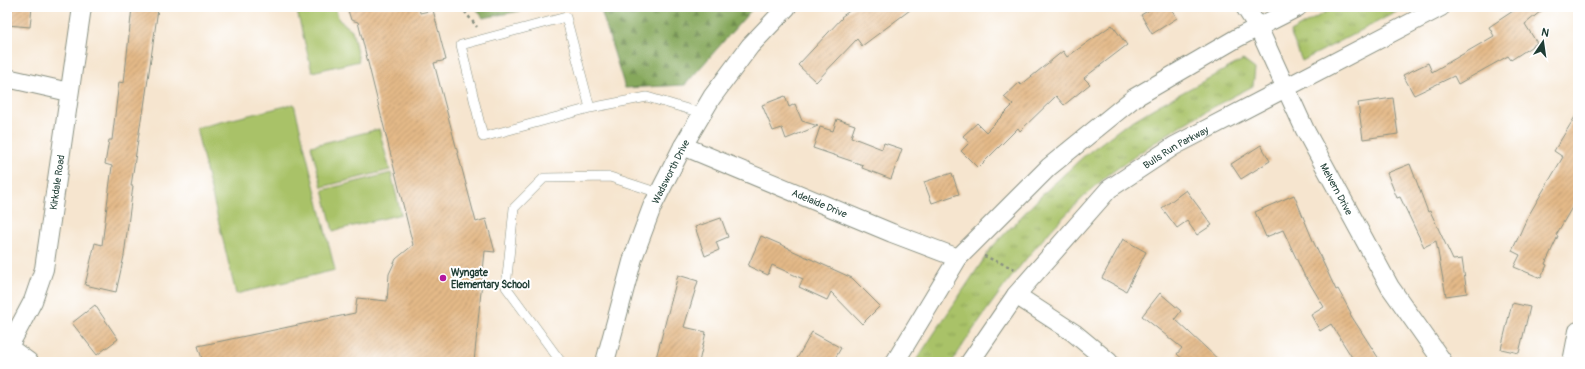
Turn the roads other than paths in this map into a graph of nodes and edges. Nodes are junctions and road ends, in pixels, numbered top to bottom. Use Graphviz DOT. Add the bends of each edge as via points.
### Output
graph roads {
  1 [pos="82,7"];
  2 [pos="787,7"];
  3 [pos="1245,7"];
  4 [pos="1298,7"];
  5 [pos="1441,7"];
  6 [pos="1258,27"];
  7 [pos="7,78"];
  8 [pos="1286,88"];
  9 [pos="69,92"];
  10 [pos="590,108"];
  11 [pos="702,113"];
  12 [pos="683,146"];
  13 [pos="659,193"];
  14 [pos="958,258"];
  15 [pos="1016,295"];
  16 [pos="1578,331"];
  17 [pos="8,348"];
  18 [pos="29,362"];
  19 [pos="561,362"];
  20 [pos="605,362"];
  21 [pos="895,362"];
  22 [pos="970,362"];
  23 [pos="1109,362"];
  24 [pos="1443,362"];
  25 [pos="1572,362"];
  1 -- 9 [label="street, Kirkdale Road"];
  2 -- 11 [label="street, Wadsworth Drive" via="750,46"];
  3 -- 6 [label="street, Melvern Drive"];
  4 -- 6 [label="street"];
  5 -- 8 [label="street, Bulls Run Parkway"];
  6 -- 8 [label="street, Melvern Drive"];
  6 -- 14 [label="street" via="1134,98 1049,167"];
  7 -- 9 [label="street"];
  8 -- 15 [label="street, Bulls Run Parkway" via="1174,146 1109,189"];
  8 -- 24 [label="street, Melvern Drive" via="1305,130 1390,287"];
  9 -- 17 [label="street, Kirkdale Road" via="44,269 33,301"];
  10 -- 10 [label="lane" via="566,17 461,45 483,137"];
  10 -- 11 [label="lane" via="647,97"];
  11 -- 12 [label="street, Wadsworth Drive"];
  12 -- 13 [label="street, Wadsworth Drive"];
  12 -- 14 [label="street, Adelaide Drive"];
  13 -- 19 [label="lane" via="610,177 544,178 514,208 506,287"];
  13 -- 20 [label="street, Wadsworth Drive" via="633,258"];
  14 -- 21 [label="street"];
  15 -- 22 [label="street, Bulls Run Parkway"];
  15 -- 23 [label="street" via="1074,333"];
  16 -- 25 [label="street"];
  17 -- 18 [label="street"];
}
